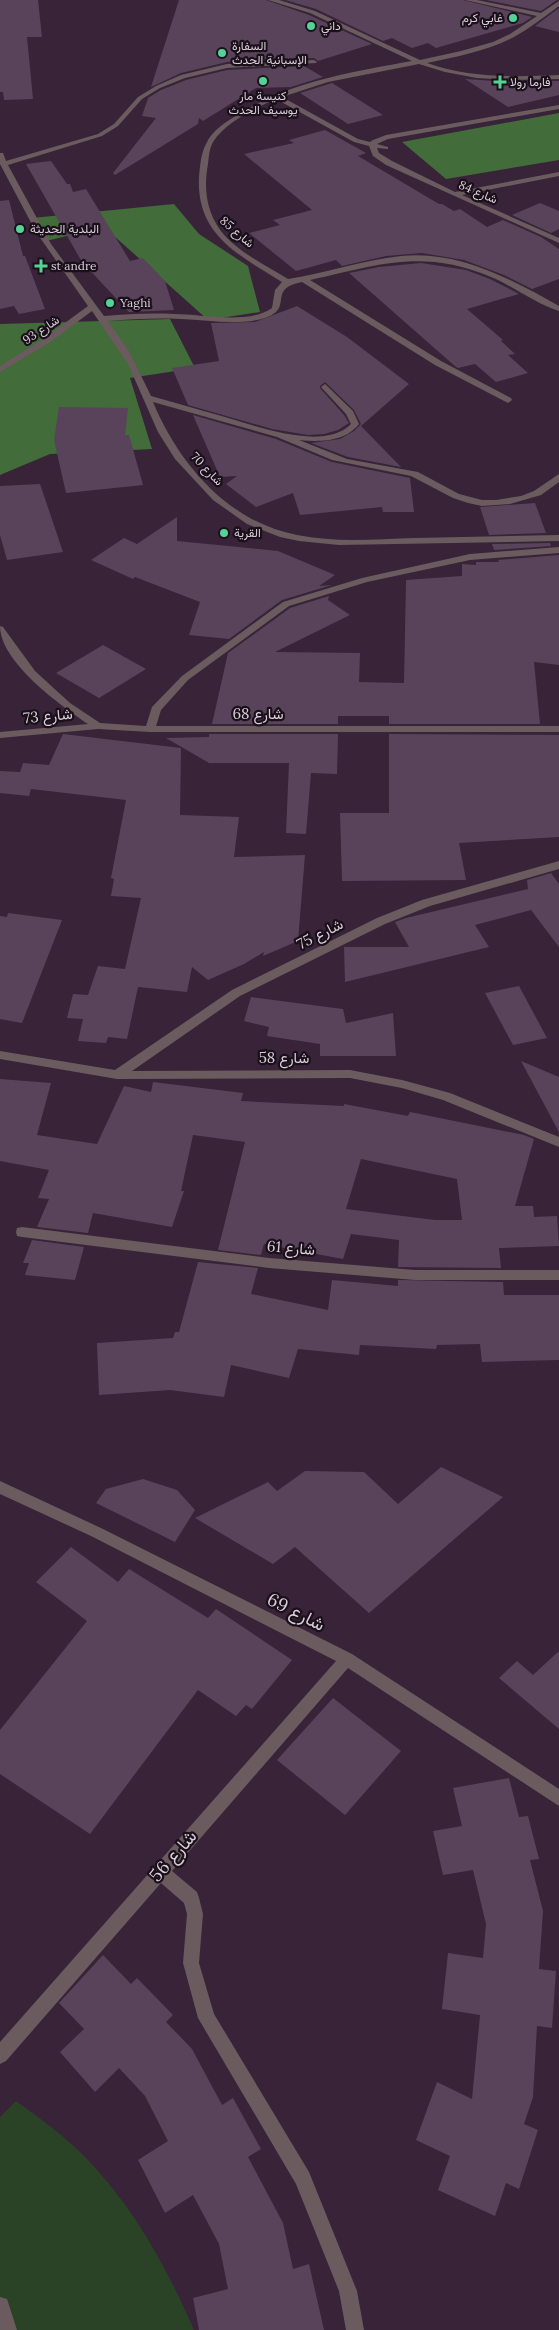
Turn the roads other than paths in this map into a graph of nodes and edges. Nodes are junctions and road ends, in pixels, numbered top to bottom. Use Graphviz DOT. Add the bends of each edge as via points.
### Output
graph roads {
  1 [pos="271,0"];
  2 [pos="468,0"];
  3 [pos="559,3"];
  4 [pos="541,15"];
  5 [pos="314,62"];
  6 [pos="420,62"];
  7 [pos="559,77"];
  8 [pos="278,97"];
  9 [pos="559,106"];
  10 [pos="396,136"];
  11 [pos="372,146"];
  12 [pos="386,148"];
  13 [pos="0,155"];
  14 [pos="389,163"];
  15 [pos="4,164"];
  16 [pos="559,174"];
  17 [pos="454,194"];
  18 [pos="559,240"];
  19 [pos="305,280"];
  20 [pos="286,282"];
  21 [pos="92,307"];
  22 [pos="559,309"];
  23 [pos="100,319"];
  24 [pos="0,370"];
  25 [pos="325,386"];
  26 [pos="146,397"];
  27 [pos="508,400"];
  28 [pos="280,435"];
  29 [pos="559,477"];
  30 [pos="559,538"];
  31 [pos="559,550"];
  32 [pos="0,629"];
  33 [pos="98,726"];
  34 [pos="150,729"];
  35 [pos="559,729"];
  36 [pos="0,735"];
  37 [pos="559,865"];
  38 [pos="0,1055"];
  39 [pos="116,1075"];
  40 [pos="559,1142"];
  41 [pos="22,1232"];
  42 [pos="559,1275"];
  43 [pos="0,1487"];
  44 [pos="347,1659"];
  45 [pos="559,1798"];
  46 [pos="160,1871"];
  47 [pos="0,2055"];
  48 [pos="0,2306"];
  49 [pos="8,2330"];
  50 [pos="355,2330"];
  1 -- 6 [label="street" via="318,14"];
  2 -- 4 [label="street"];
  3 -- 4 [label="street, شارع 85"];
  4 -- 6 [label="street, شارع 85" via="524,30 494,43"];
  5 -- 15 [label="street" via="227,66 183,76 140,98 116,125 100,135"];
  6 -- 7 [label="street" via="471,74"];
  6 -- 8 [label="street, شارع 85" via="322,82"];
  8 -- 11 [label="street" via="356,141"];
  8 -- 20 [label="street, شارع 85" via="247,111 212,139 204,158 202,190 208,221 239,250"];
  9 -- 10 [label="street"];
  10 -- 11 [label="street" via="379,139"];
  10 -- 12 [label="street"];
  11 -- 12 [label="street"];
  11 -- 14 [label="street, شارع 84" via="376,154"];
  12 -- 14 [label="street"];
  13 -- 15 [label="street, شارع 70"];
  14 -- 17 [label="street, شارع 84"];
  15 -- 21 [label="street, شارع 70" via="54,254"];
  16 -- 17 [label="street"];
  17 -- 18 [label="street, شارع 84"];
  19 -- 20 [label="street"];
  19 -- 22 [label="street" via="376,262 433,258 470,265 502,277"];
  19 -- 27 [label="street" via="438,363"];
  20 -- 23 [label="street" via="279,290 276,309 261,316"];
  21 -- 23 [label="street, شارع 70"];
  21 -- 24 [label="street, شارع 93" via="46,342"];
  23 -- 26 [label="street, شارع 70" via="125,352"];
  25 -- 28 [label="street" via="350,413 355,424 352,429 316,438"];
  26 -- 28 [label="street"];
  26 -- 30 [label="street, شارع 70" via="168,442 195,478 236,513 278,534 375,542"];
  28 -- 29 [label="street" via="331,457 408,472 473,502 507,502 526,497 542,491"];
  31 -- 34 [label="street" via="470,556 365,580 286,604 185,678 156,708"];
  32 -- 33 [label="street, شارع 68" via="32,676 61,702"];
  33 -- 34 [label="street, شارع 68"];
  33 -- 36 [label="street, شارع 73"];
  34 -- 35 [label="street, شارع 68"];
  37 -- 39 [label="street, شارع 75" via="426,903 381,921 236,993"];
  38 -- 39 [label="street, شارع 58"];
  39 -- 40 [label="street, شارع 58" via="350,1074 446,1096"];
  41 -- 42 [label="street, شارع 61" via="269,1264 415,1275"];
  43 -- 44 [label="street, شارع 69"];
  44 -- 45 [label="street, شارع 69"];
  44 -- 46 [label="street, شارع 56"];
  46 -- 47 [label="street, شارع 56"];
  46 -- 50 [label="street" via="191,1898 195,1914 191,1963 207,2018 303,2178 348,2291"];
  48 -- 49 [label="street"];
}
